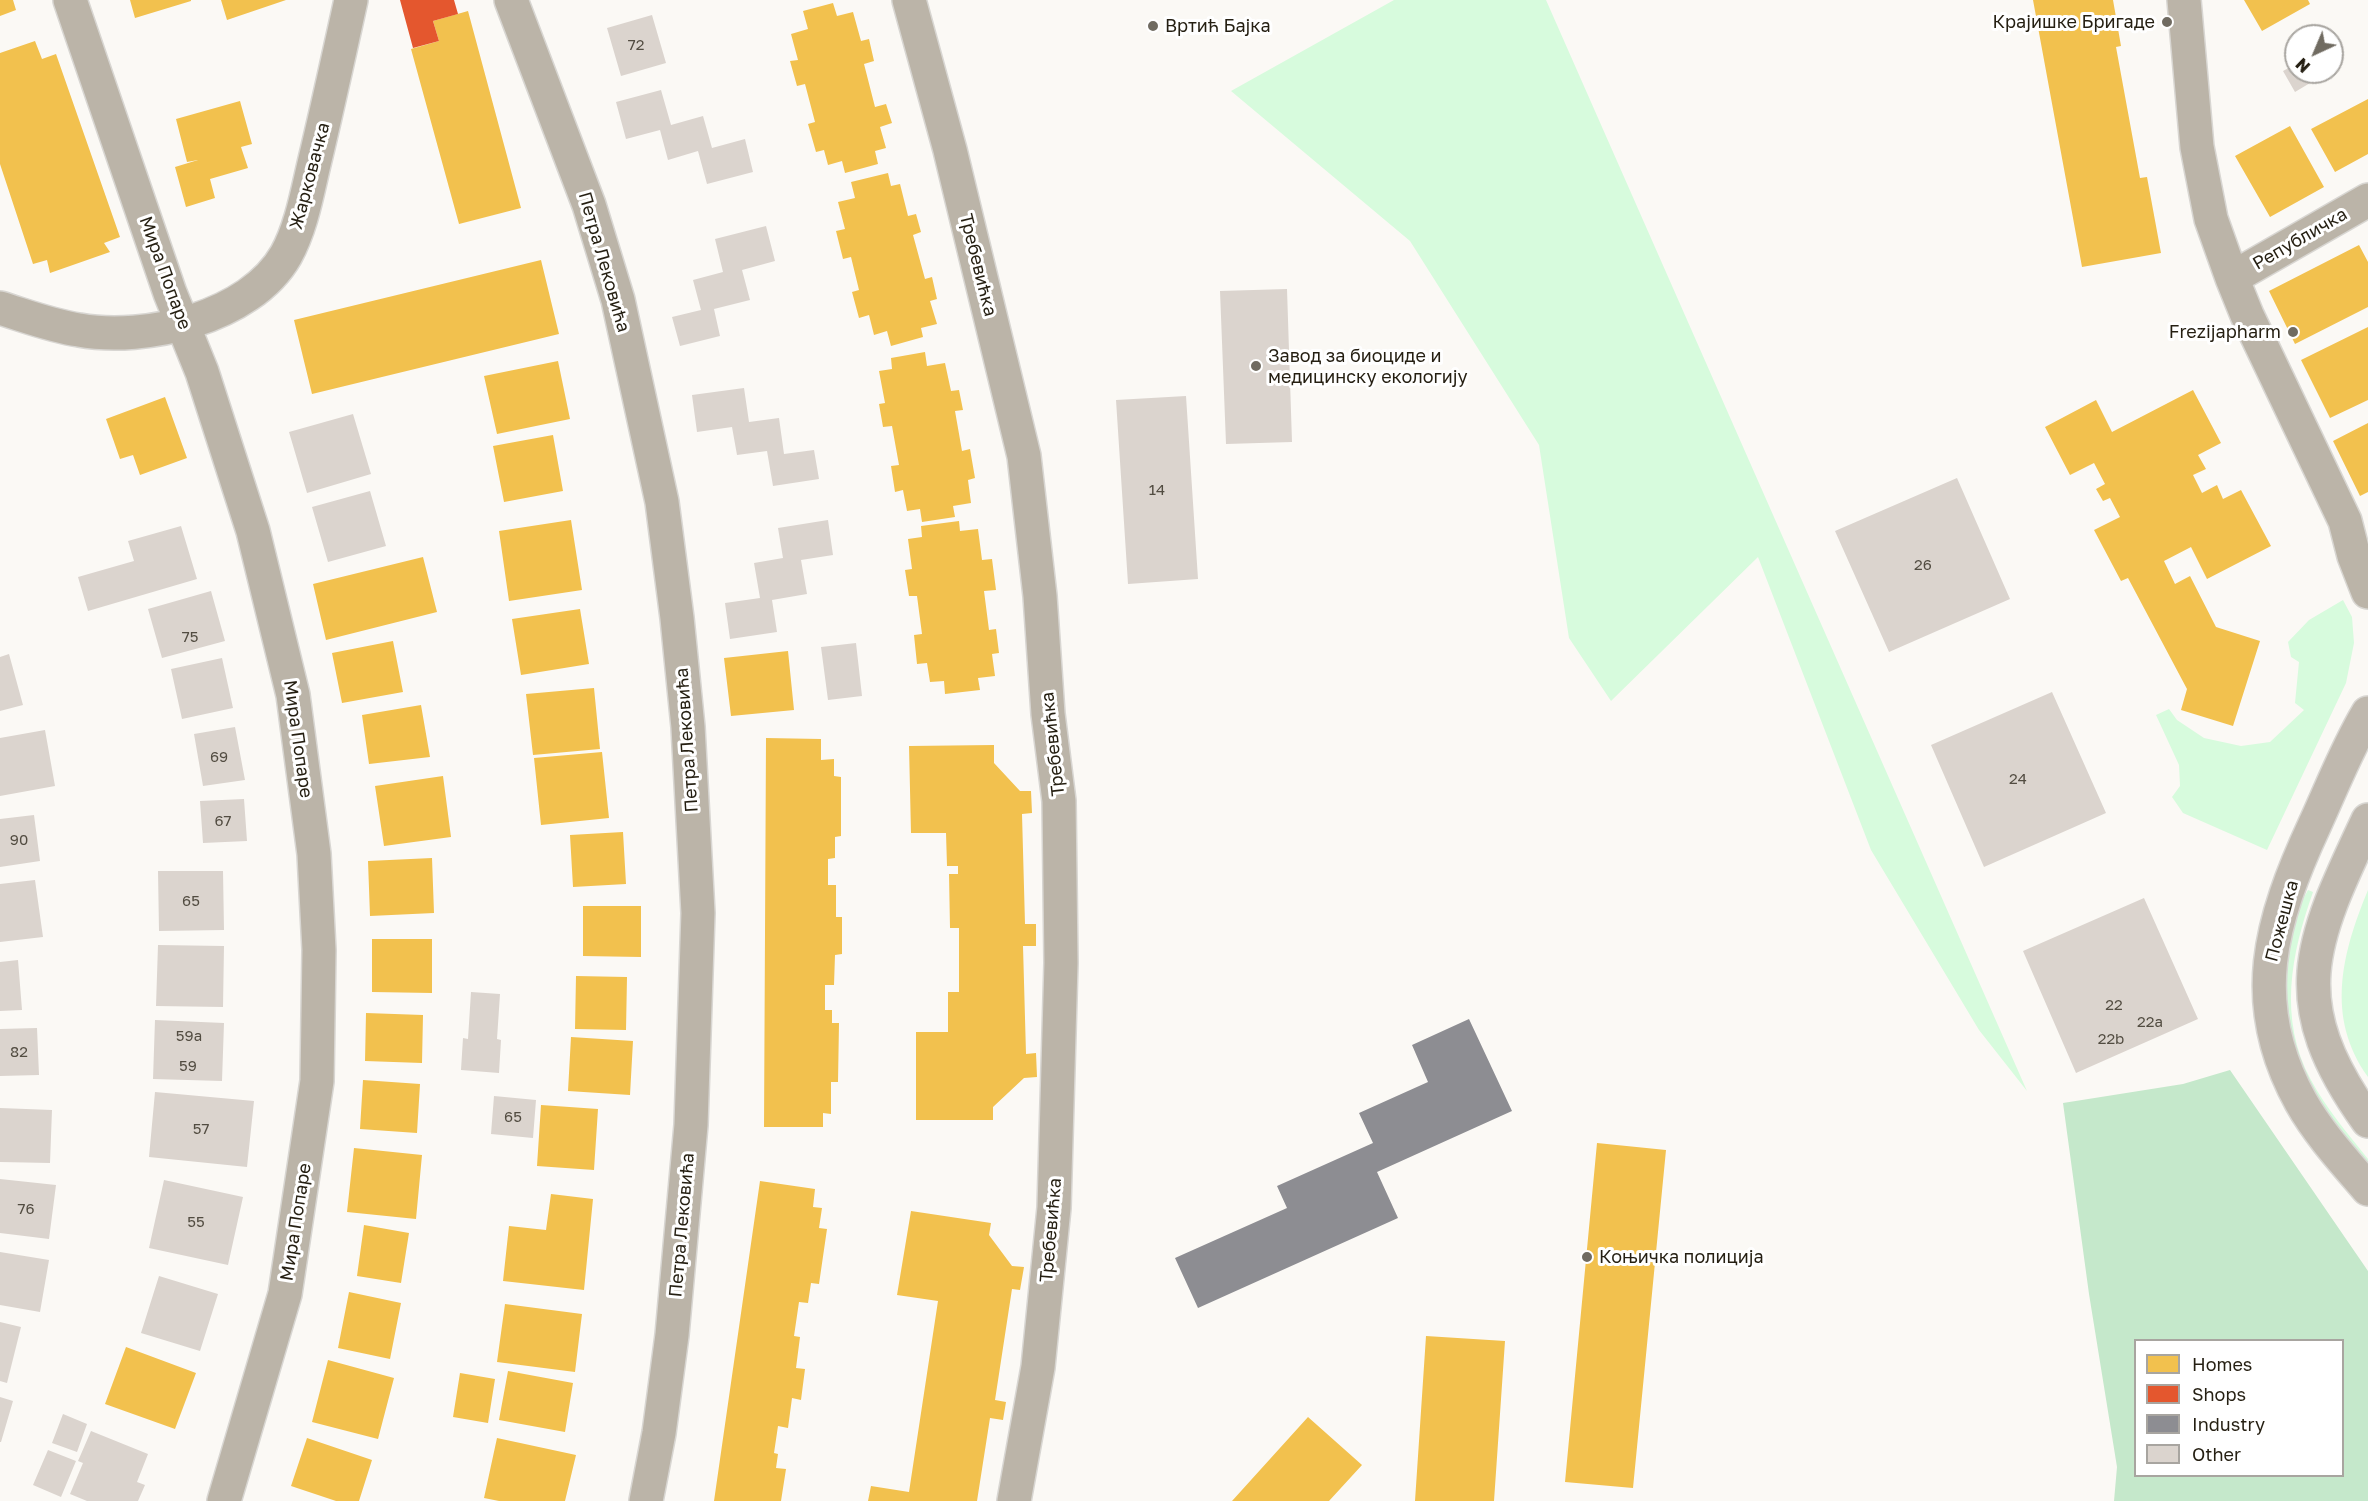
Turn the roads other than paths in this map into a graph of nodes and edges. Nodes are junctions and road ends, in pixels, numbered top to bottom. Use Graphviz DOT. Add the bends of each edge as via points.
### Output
graph roads {
  1 [pos="70,0"];
  2 [pos="351,0"];
  3 [pos="511,0"];
  4 [pos="909,0"];
  5 [pos="2184,0"];
  6 [pos="2368,200"];
  7 [pos="2232,279"];
  8 [pos="0,308"];
  9 [pos="183,323"];
  10 [pos="2345,521"];
  11 [pos="2368,544"];
  12 [pos="2368,592"];
  13 [pos="2368,713"];
  14 [pos="2368,820"];
  15 [pos="2368,1121"];
  16 [pos="2368,1189"];
  17 [pos="224,1501"];
  18 [pos="646,1501"];
  19 [pos="1014,1501"];
  1 -- 9 [label="street, Мира Попаре"];
  2 -- 9 [label="street, Жарковачка" via="303,212 286,255 236,303"];
  3 -- 18 [label="street, Петра Лековића" via="589,205 618,300 662,502 688,727 698,913 691,1125 672,1335"];
  4 -- 19 [label="street, Требевићка" via="950,150 1024,456 1059,801 1062,953 1054,1208 1038,1367"];
  5 -- 7 [label="street" via="2197,147 2211,219"];
  6 -- 7 [label="street, Републичка"];
  7 -- 10 [label="street"];
  8 -- 9 [label="street, Жарковачка" via="96,332 140,332"];
  9 -- 17 [label="street, Мира Попаре" via="253,531 293,695 314,854 319,950 317,1081 285,1294"];
  10 -- 11 [label="street"];
  10 -- 12 [label="street"];
  13 -- 16 [label="main road, Пожешка" via="2286,895 2268,978 2272,1019 2286,1073 2302,1104"];
  14 -- 15 [label="main road" via="2325,917 2313,975 2322,1042 2350,1097"];
}
